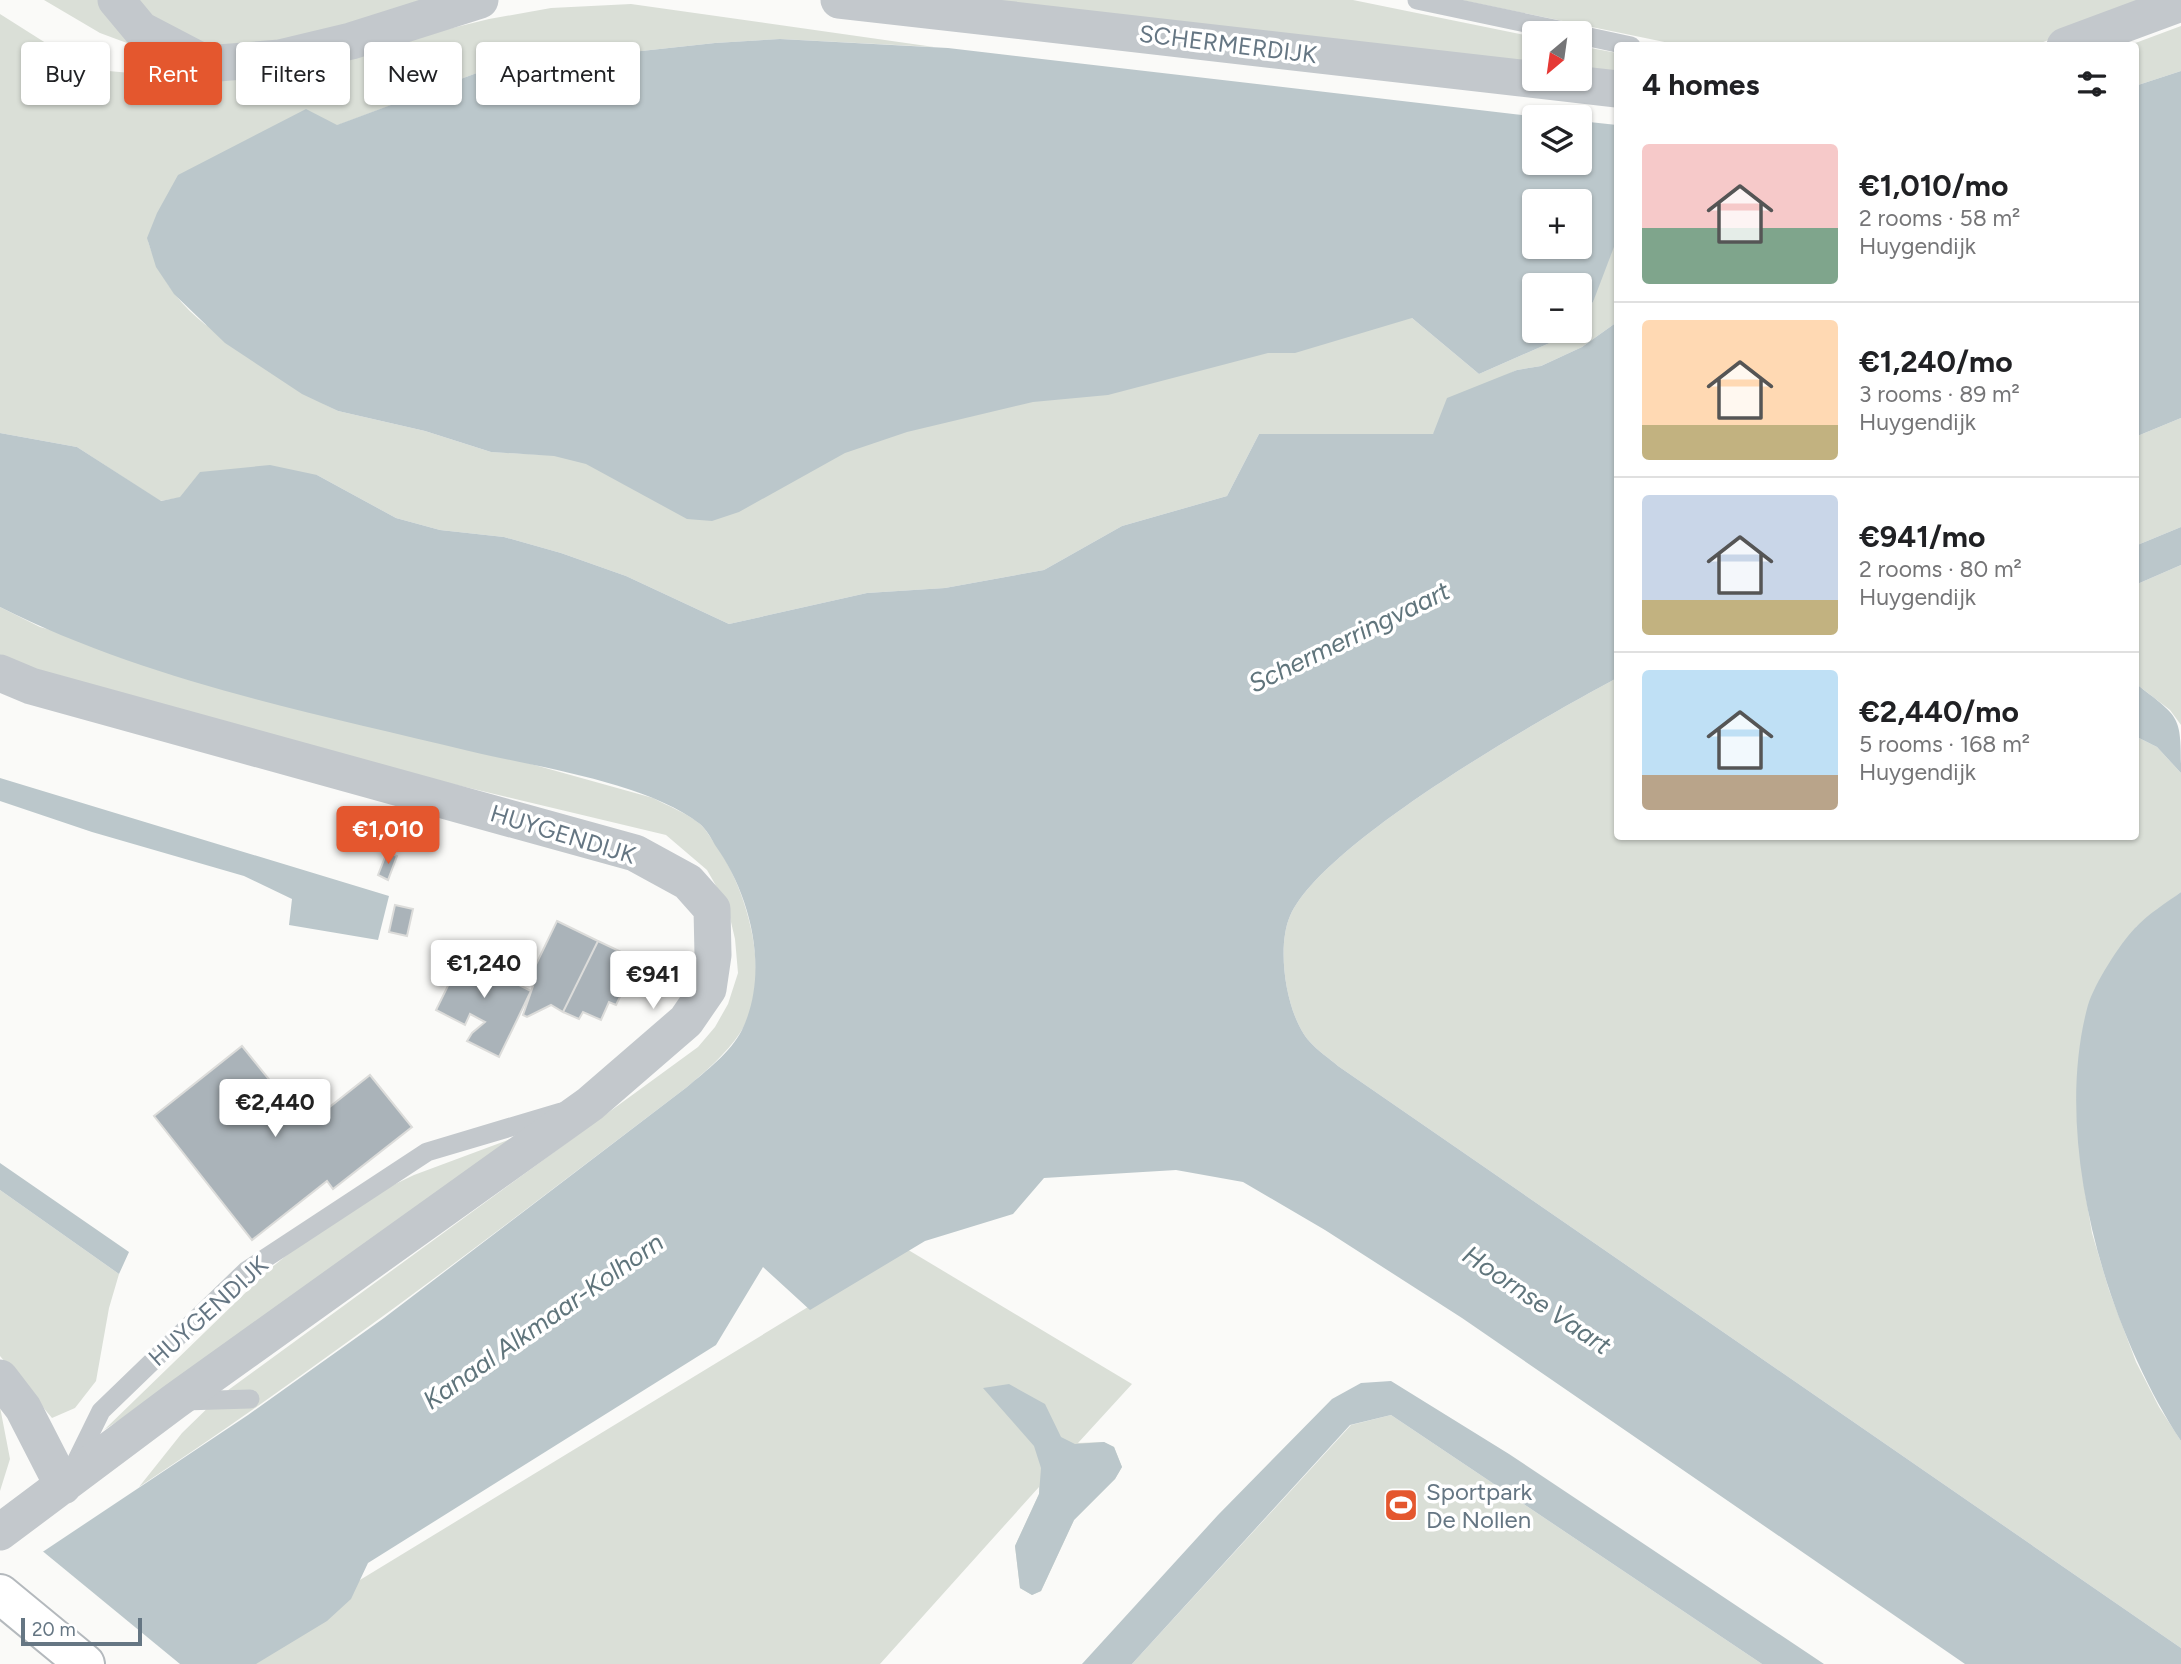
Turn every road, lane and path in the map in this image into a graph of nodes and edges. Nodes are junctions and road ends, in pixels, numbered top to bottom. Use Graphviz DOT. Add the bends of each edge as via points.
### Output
graph roads {
  1 [pos="116,0"];
  2 [pos="480,0"];
  3 [pos="839,0"];
  4 [pos="1417,0"];
  5 [pos="2181,3"];
  6 [pos="1522,22"];
  7 [pos="1592,38"];
  8 [pos="1614,42"];
  9 [pos="2076,42"];
  10 [pos="1614,89"];
  11 [pos="10,683"];
  12 [pos="590,1104"];
  13 [pos="0,1378"];
  14 [pos="250,1399"];
  15 [pos="175,1401"];
  16 [pos="63,1486"];
  17 [pos="0,1532"];
  18 [pos="0,1594"];
  19 [pos="85,1664"];
  1 -- 2 [label="street" via="141,30 206,64 280,58"];
  3 -- 10 [label="street, SCHERMERDIJK"];
  4 -- 6 [label="lane"];
  5 -- 9 [label="street"];
  7 -- 8 [label="lane"];
  11 -- 12 [label="street, HUYGENDIJK" via="635,853 688,882 712,909 708,989 686,1021"];
  12 -- 15 [label="street, HUYGENDIJK"];
  12 -- 16 [label="lane, HUYGENDIJK" via="426,1152 246,1270 101,1411"];
  13 -- 16 [label="street" via="23,1408"];
  14 -- 15 [label="lane, HUYGENDIJK"];
  15 -- 16 [label="street, HUYGENDIJK"];
  16 -- 17 [label="street, HUYGENDIJK"];
  18 -- 19 [label="highway"];
}
